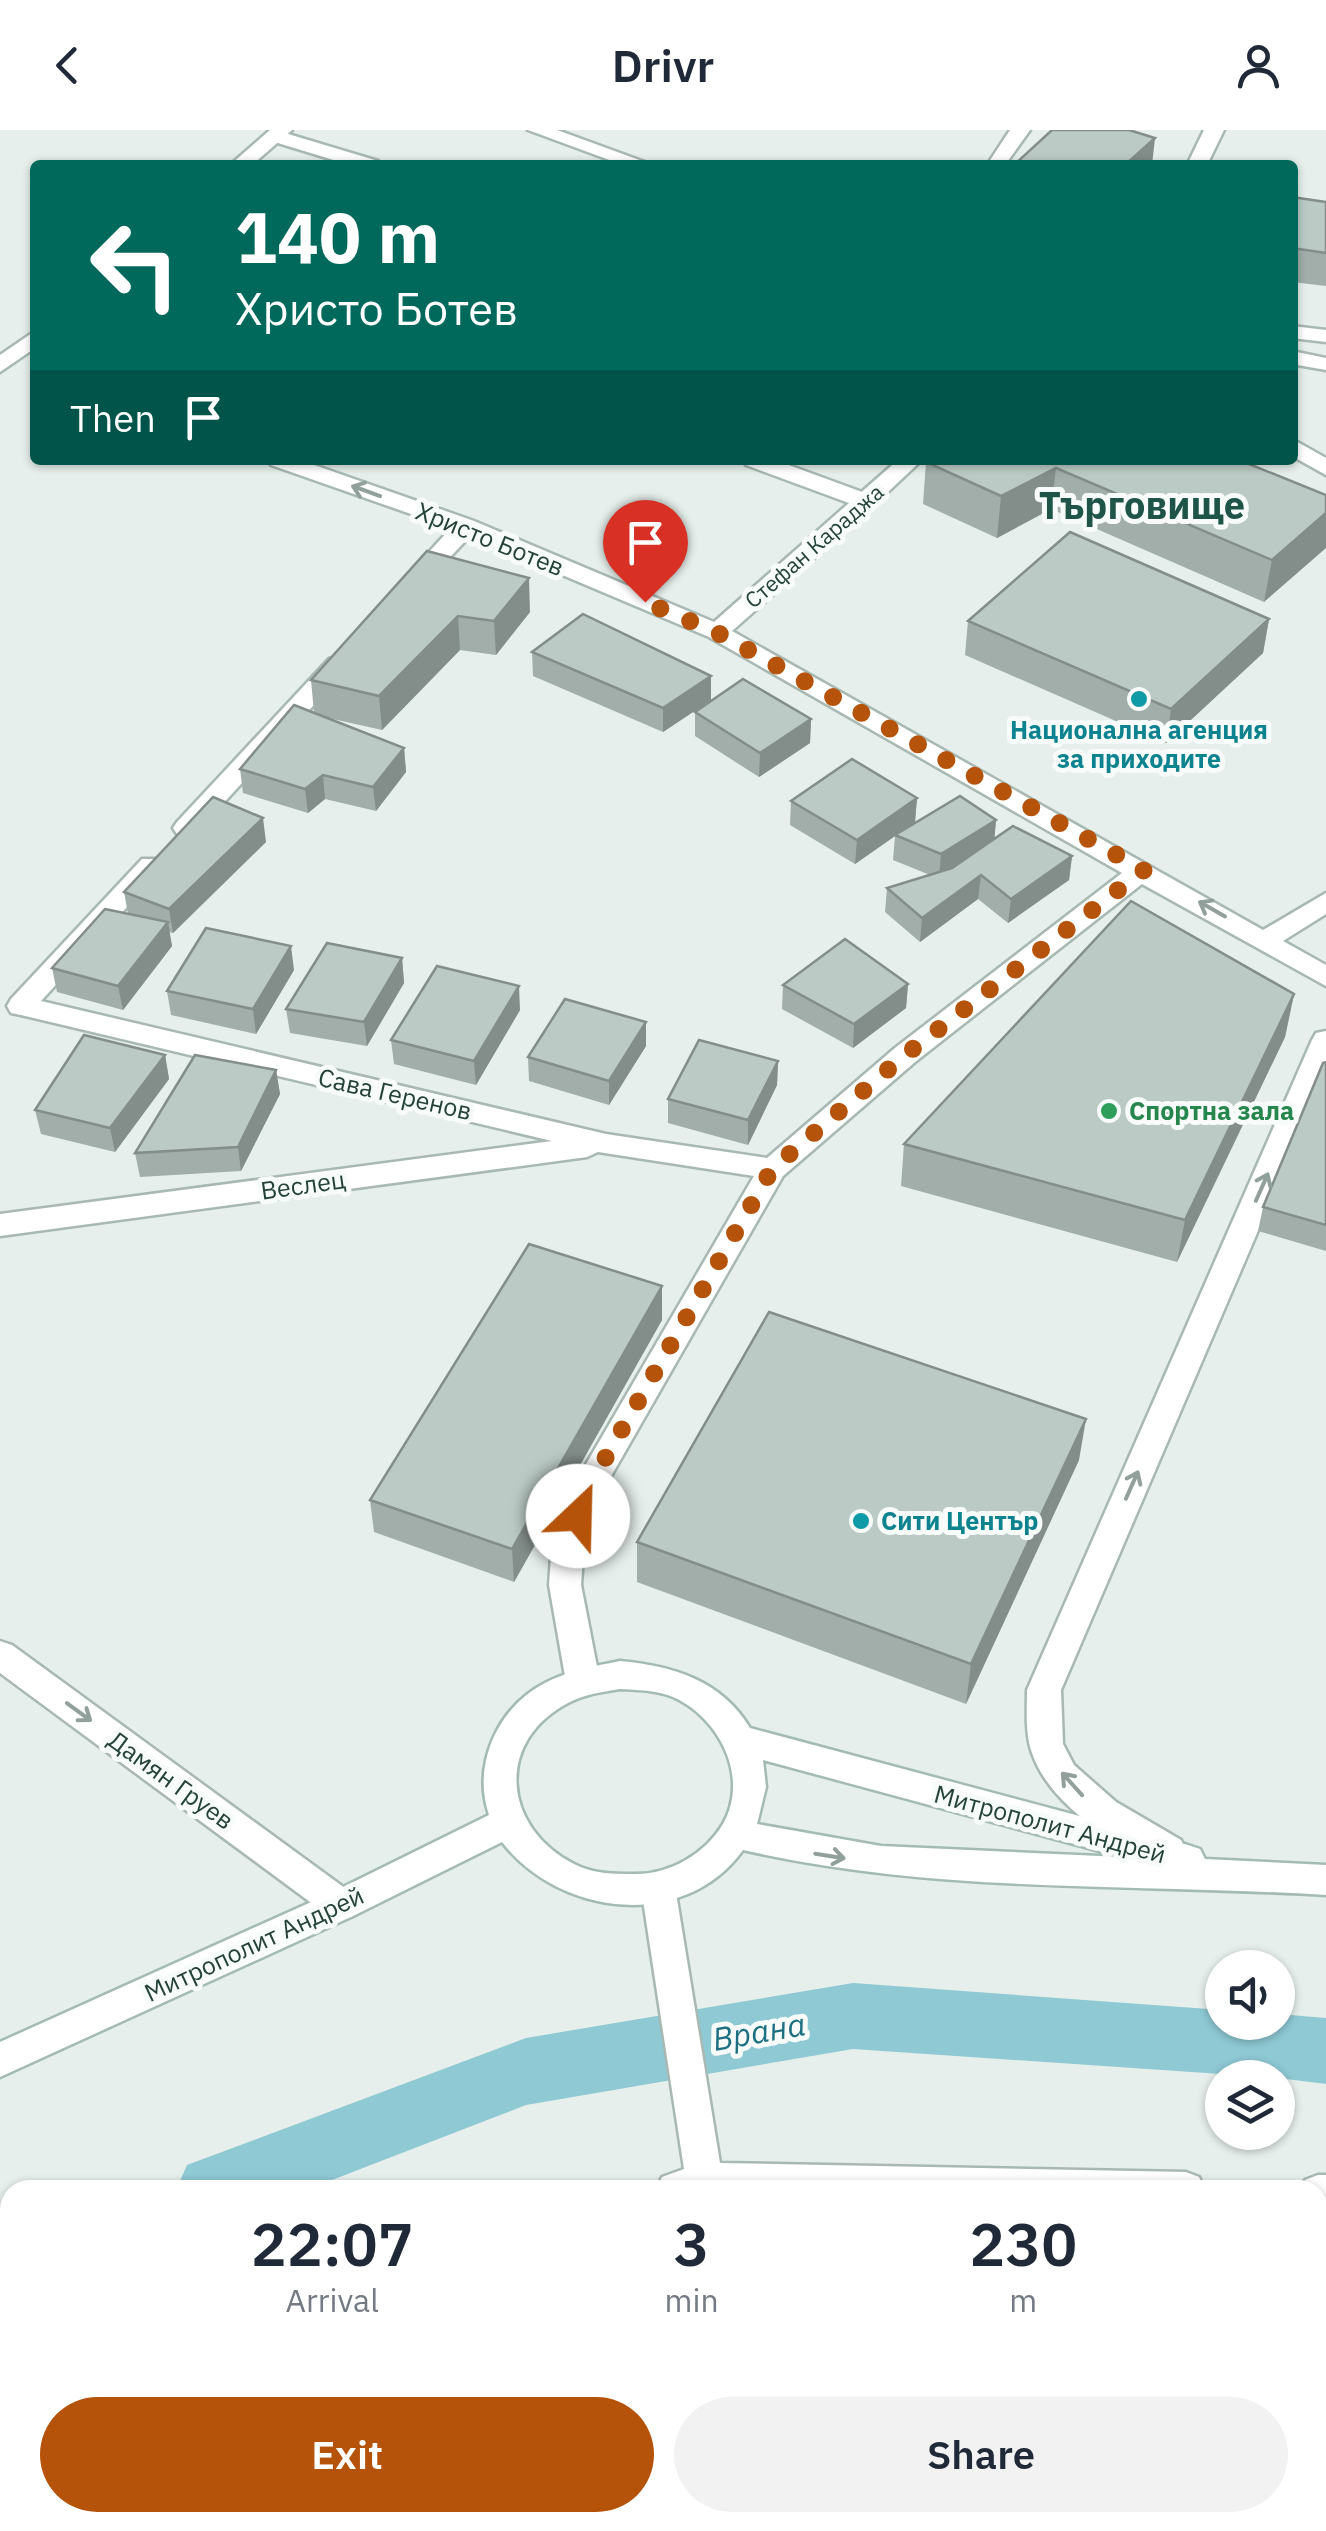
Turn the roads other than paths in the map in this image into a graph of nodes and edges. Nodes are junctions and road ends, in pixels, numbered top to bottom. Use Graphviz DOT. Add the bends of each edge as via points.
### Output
graph roads {
  1 [pos="538,130"];
  2 [pos="1020,130"];
  3 [pos="1214,130"];
  4 [pos="278,133"];
  5 [pos="246,160"];
  6 [pos="356,160"];
  7 [pos="628,160"];
  8 [pos="998,160"];
  9 [pos="1199,160"];
  10 [pos="1298,333"];
  11 [pos="1326,336"];
  12 [pos="30,341"];
  13 [pos="1298,358"];
  14 [pos="1,363"];
  15 [pos="1326,364"];
  16 [pos="30,372"];
  17 [pos="1298,450"];
  18 [pos="293,465"];
  19 [pos="767,465"];
  20 [pos="906,465"];
  21 [pos="1326,468"];
  22 [pos="865,502"];
  23 [pos="466,526"];
  24 [pos="398,599"];
  25 [pos="716,632"];
  26 [pos="358,642"];
  27 [pos="1144,870"];
  28 [pos="1326,902"];
  29 [pos="1266,940"];
  30 [pos="1326,976"];
  31 [pos="1326,1040"];
  32 [pos="606,1144"];
  33 [pos="772,1169"];
  34 [pos="0,1225"];
  35 [pos="0,1655"];
  36 [pos="583,1682"];
  37 [pos="741,1740"];
  38 [pos="506,1823"];
  39 [pos="736,1834"];
  40 [pos="1180,1858"];
  41 [pos="1244,1873"];
  42 [pos="1326,1880"];
  43 [pos="658,1888"];
  44 [pos="342,1905"];
  45 [pos="0,2060"];
  46 [pos="695,2180"];
  1 -- 7 [label="street"];
  2 -- 8 [label="street"];
  3 -- 9 [label="street"];
  4 -- 5 [label="street"];
  4 -- 6 [label="street"];
  10 -- 11 [label="street"];
  12 -- 14 [label="street"];
  13 -- 15 [label="street"];
  14 -- 16 [label="street"];
  17 -- 21 [label="street"];
  23 -- 18 [label="street, Христо Ботев, one-way"];
  19 -- 22 [label="street"];
  20 -- 22 [label="street, Стефан Караджа"];
  22 -- 25 [label="street, Стефан Караджа"];
  23 -- 24 [label="street"];
  23 -- 25 [label="street, Христо Ботев"];
  25 -- 27 [label="street, Христо Ботев"];
  26 -- 32 [label="street, Сава Геренов" via="20,1006"];
  29 -- 27 [label="street, Христо Ботев, one-way"];
  27 -- 33 [label="street" via="905,1055"];
  28 -- 29 [label="street"];
  29 -- 30 [label="street, Христо Ботев"];
  40 -- 31 [label="street, one-way" via="1076,1791 1051,1758 1044,1690"];
  32 -- 33 [label="street, Сава Геренов"];
  32 -- 34 [label="street, Веслец"];
  33 -- 36 [label="street" via="587,1490 568,1543 564,1585"];
  35 -- 44 [label="street, Дамян Груев, one-way"];
  36 -- 37 [label="street" via="620,1675 658,1678 721,1712"];
  36 -- 38 [label="street" via="548,1698 520,1723 504,1754 499,1789"];
  37 -- 39 [label="street" via="751,1768 750,1798"];
  37 -- 40 [label="street, Митрополит Андрей"];
  38 -- 43 [label="street" via="552,1873 622,1892"];
  38 -- 44 [label="street, Митрополит Андрей"];
  39 -- 41 [label="street, Митрополит Андрей, one-way" via="878,1863"];
  39 -- 43 [label="street" via="693,1874"];
  40 -- 41 [label="street, Митрополит Андрей"];
  41 -- 42 [label="street, Митрополит Андрей"];
  43 -- 46 [label="street" via="698,2140"];
  44 -- 45 [label="street, Митрополит Андрей"];
}
